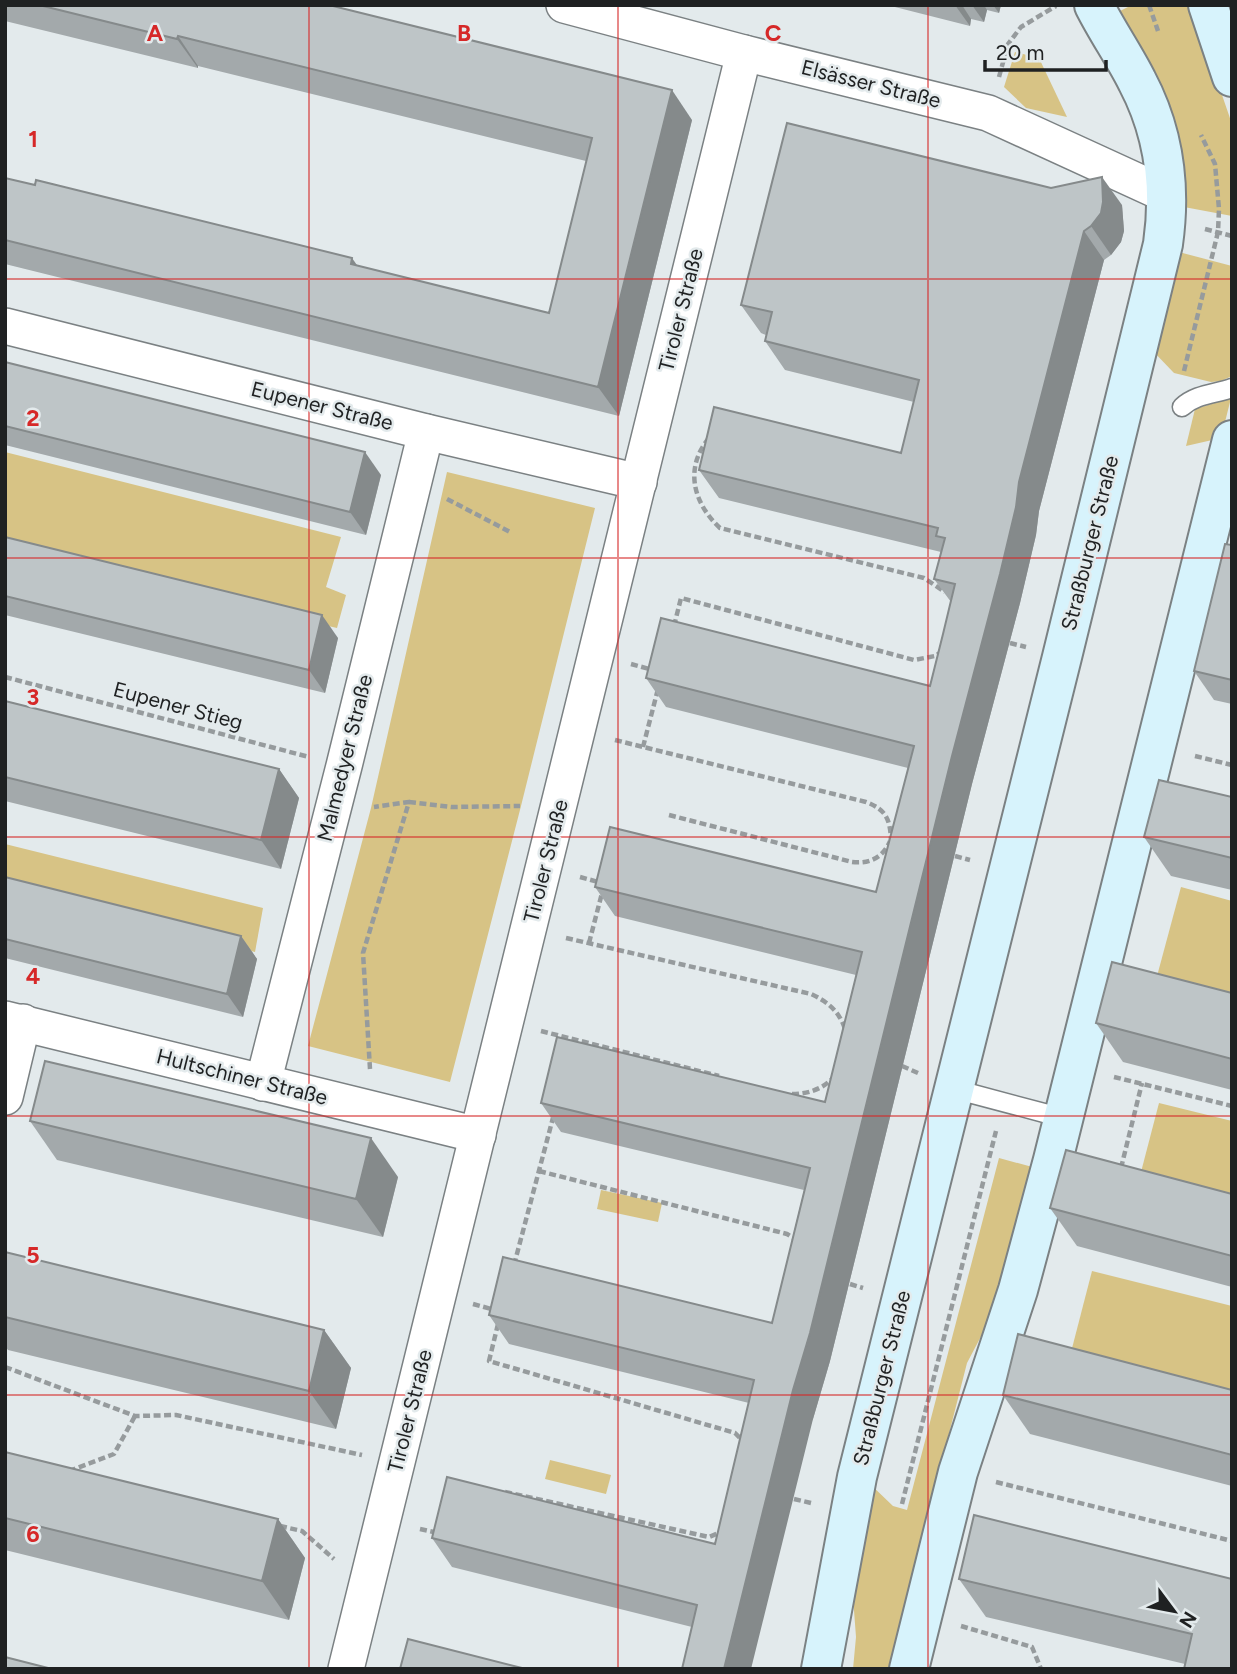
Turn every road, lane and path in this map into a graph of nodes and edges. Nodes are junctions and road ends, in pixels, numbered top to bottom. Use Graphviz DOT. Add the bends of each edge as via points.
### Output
graph roads {
  1 [pos="564,5"];
  2 [pos="1056,5"];
  3 [pos="1208,5"];
  4 [pos="1096,6"];
  5 [pos="744,53"];
  6 [pos="1232,77"];
  7 [pos="988,113"];
  8 [pos="1167,195"];
  9 [pos="5,326"];
  10 [pos="1232,388"];
  11 [pos="1182,407"];
  12 [pos="426,432"];
  13 [pos="713,432"];
  14 [pos="1232,440"];
  15 [pos="639,482"];
  16 [pos="412,489"];
  17 [pos="512,533"];
  18 [pos="947,593"];
  19 [pos="671,635"];
  20 [pos="945,649"];
  21 [pos="5,677"];
  22 [pos="659,685"];
  23 [pos="344,766"];
  24 [pos="566,775"];
  25 [pos="409,802"];
  26 [pos="371,808"];
  27 [pos="669,815"];
  28 [pos="890,840"];
  29 [pos="903,843"];
  30 [pos="604,884"];
  31 [pos="14,1020"];
  32 [pos="846,1032"];
  33 [pos="575,1039"];
  34 [pos="369,1061"];
  35 [pos="1076,1069"];
  36 [pos="836,1074"];
  37 [pos="719,1076"];
  38 [pos="263,1083"];
  39 [pos="1142,1083"];
  40 [pos="954,1089"];
  41 [pos="785,1093"];
  42 [pos="5,1097"];
  43 [pos="1004,1103"];
  44 [pos="557,1105"];
  45 [pos="1232,1106"];
  46 [pos="1063,1118"];
  47 [pos="478,1135"];
  48 [pos="539,1171"];
  49 [pos="1119,1176"];
  50 [pos="799,1243"];
  51 [pos="512,1273"];
  52 [pos="501,1312"];
  53 [pos="5,1367"];
  54 [pos="135,1416"];
  55 [pos="743,1442"];
  56 [pos="397,1462"];
  57 [pos="81,1475"];
  58 [pos="1017,1488"];
  59 [pos="499,1490"];
  60 [pos="902,1503"];
  61 [pos="275,1525"];
  62 [pos="727,1530"];
  63 [pos="1232,1541"];
  64 [pos="366,1587"];
  65 [pos="923,1614"];
  66 [pos="346,1669"];
  67 [pos="821,1669"];
  68 [pos="909,1669"];
  69 [pos="1041,1669"];
  1 -- 5 [label="street, Elsässer Straße"];
  2 -- 7 [label="path" via="1021,27 1008,44"];
  3 -- 6 [label="main road"];
  4 -- 8 [label="main road, Straßburger Straße" via="1150,108 1165,166"];
  5 -- 7 [label="street, Elsässer Straße"];
  5 -- 15 [label="street, Tiroler Straße"];
  7 -- 8 [label="street, Elsässer Straße"];
  8 -- 40 [label="main road, Straßburger Straße" via="1157,270"];
  9 -- 12 [label="street, Eupener Straße"];
  10 -- 11 [label="lane" via="1198,397"];
  12 -- 15 [label="street, Eupener Straße"];
  12 -- 16 [label="street, Malmedyer Straße"];
  13 -- 18 [label="path" via="696,461 695,490 709,517 720,527 924,578"];
  14 -- 35 [label="main road"];
  15 -- 24 [label="street, Tiroler Straße"];
  16 -- 17 [label="path" via="442,496"];
  16 -- 23 [label="street, Malmedyer Straße"];
  19 -- 20 [label="path" via="681,598 914,660"];
  21 -- 23 [label="path, Eupener Stieg"];
  22 -- 28 [label="path" via="643,747 866,802 884,812"];
  23 -- 38 [label="street, Malmedyer Straße"];
  24 -- 25 [label="path" via="521,806"];
  24 -- 47 [label="street, Tiroler Straße"];
  25 -- 26 [label="path"];
  25 -- 34 [label="path" via="363,953"];
  27 -- 28 [label="path" via="859,863 883,854"];
  28 -- 29 [label="path"];
  30 -- 32 [label="path" via="589,943 811,994 838,1013"];
  31 -- 38 [label="street, Hultschiner Straße"];
  31 -- 42 [label="street"];
  33 -- 37 [label="path"];
  35 -- 39 [label="path"];
  35 -- 46 [label="main road"];
  36 -- 41 [label="path" via="818,1089"];
  38 -- 47 [label="street, Hultschiner Straße"];
  39 -- 45 [label="path"];
  39 -- 49 [label="path"];
  40 -- 43 [label="lane"];
  40 -- 67 [label="main road, Straßburger Straße" via="857,1477"];
  43 -- 46 [label="lane"];
  43 -- 60 [label="path"];
  44 -- 48 [label="path"];
  46 -- 65 [label="main road" via="1018,1290 958,1472"];
  47 -- 56 [label="street, Tiroler Straße"];
  48 -- 50 [label="path" via="788,1234"];
  48 -- 51 [label="path"];
  52 -- 55 [label="path" via="489,1361 735,1433"];
  53 -- 54 [label="path"];
  54 -- 56 [label="path" via="177,1415"];
  54 -- 57 [label="path" via="114,1454 68,1471"];
  56 -- 64 [label="street, Tiroler Straße"];
  58 -- 63 [label="path"];
  59 -- 62 [label="path" via="709,1537"];
  61 -- 64 [label="path" via="302,1531"];
  64 -- 66 [label="street, Tiroler Straße"];
  65 -- 68 [label="main road"];
  65 -- 69 [label="path" via="1032,1647"];
}
